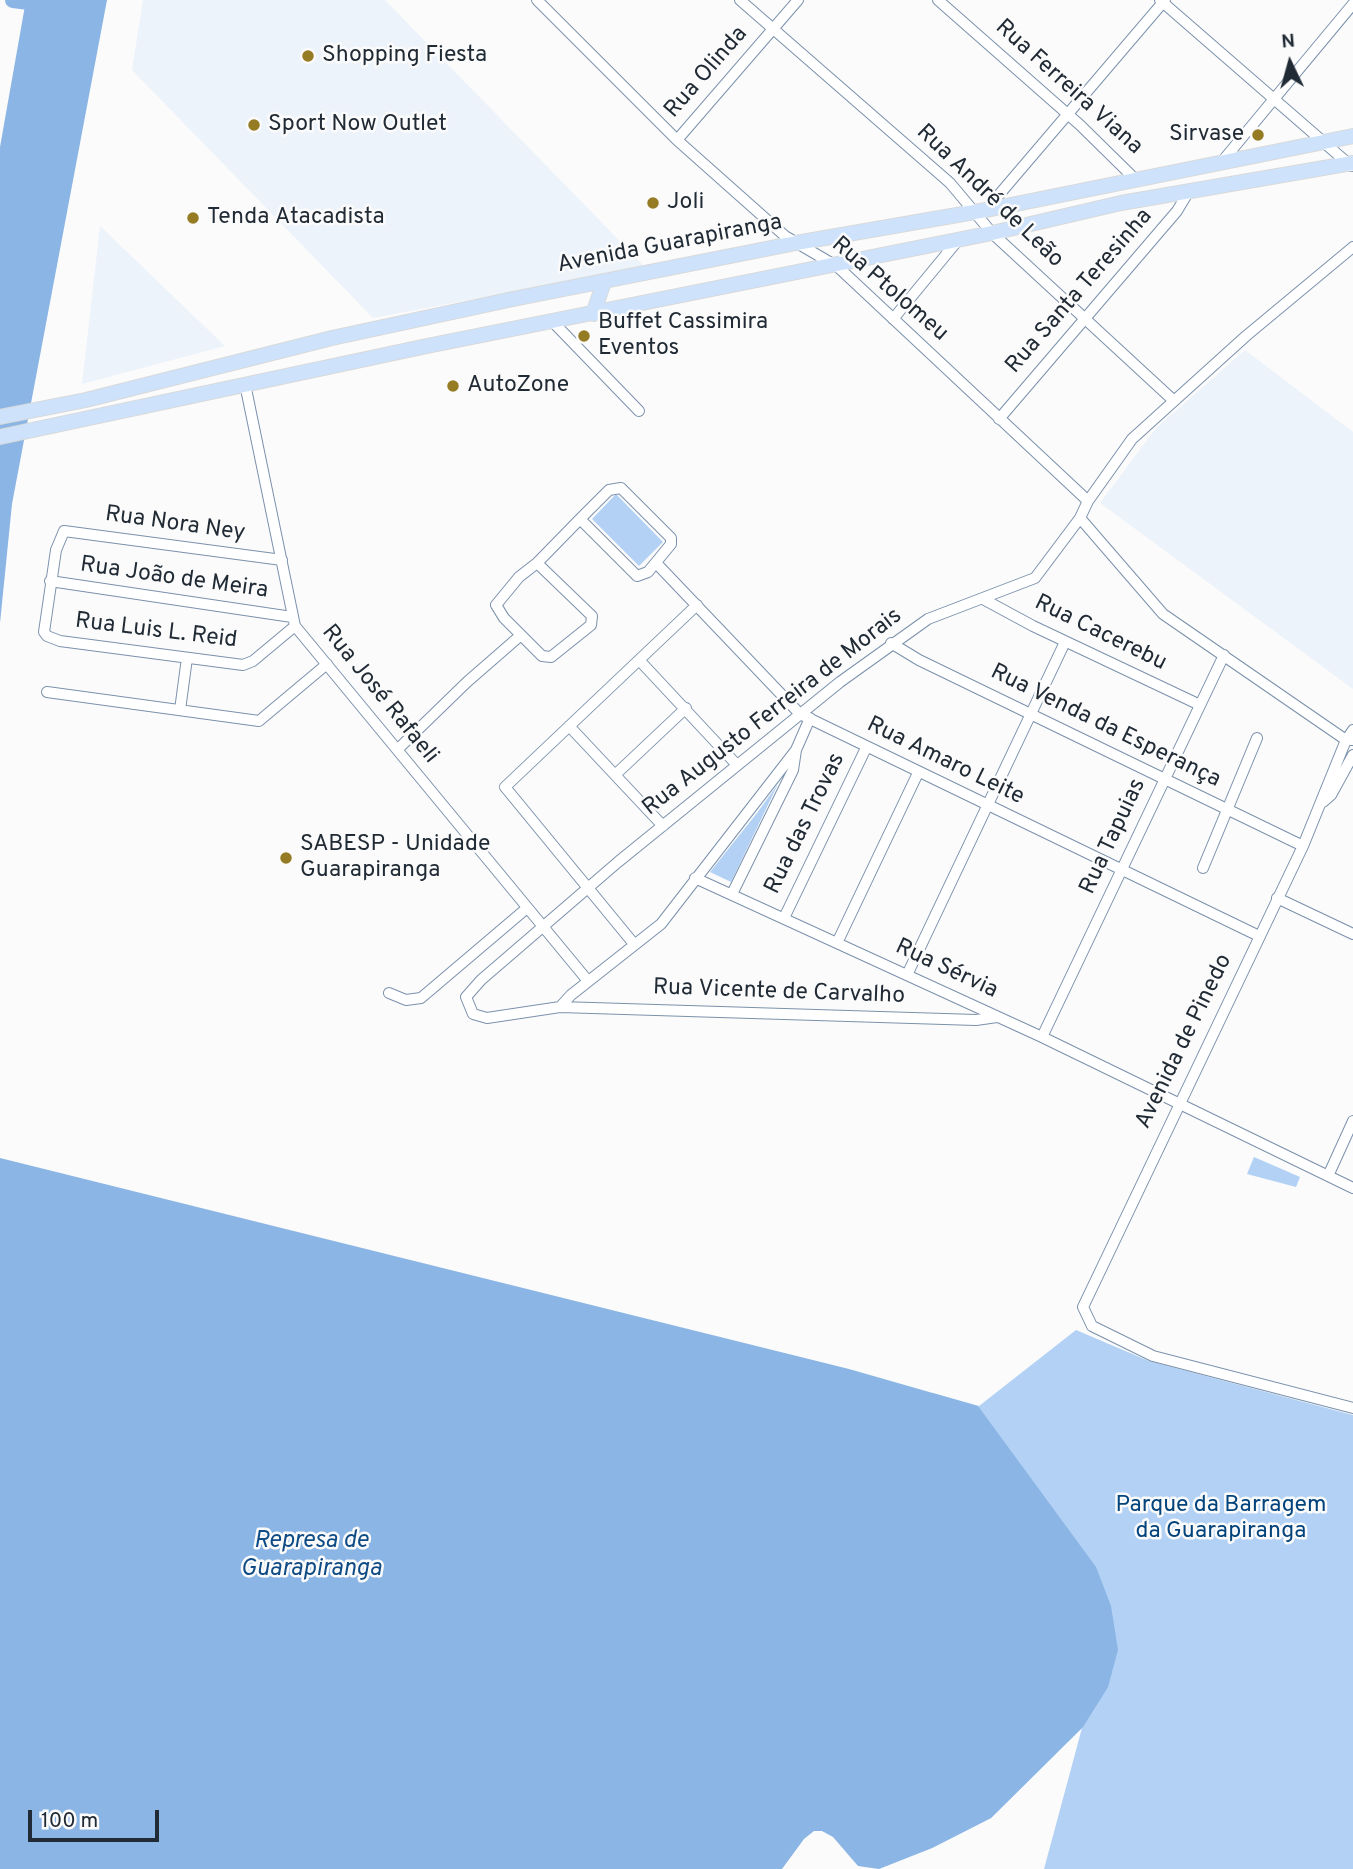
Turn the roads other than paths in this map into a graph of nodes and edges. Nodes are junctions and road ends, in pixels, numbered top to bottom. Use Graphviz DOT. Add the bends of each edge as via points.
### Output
graph roads {
  1 [pos="537,0"];
  2 [pos="740,0"];
  3 [pos="798,0"];
  4 [pos="938,0"];
  5 [pos="1162,1"];
  6 [pos="1353,4"];
  7 [pos="773,29"];
  8 [pos="1273,98"];
  9 [pos="1067,114"];
  10 [pos="1353,136"];
  11 [pos="677,141"];
  12 [pos="1324,141"];
  13 [pos="1220,164"];
  14 [pos="1352,165"];
  15 [pos="1136,180"];
  16 [pos="1189,191"];
  17 [pos="981,211"];
  18 [pos="992,233"];
  19 [pos="959,239"];
  20 [pos="796,243"];
  21 [pos="1353,247"];
  22 [pos="833,263"];
  23 [pos="604,282"];
  24 [pos="593,314"];
  25 [pos="893,319"];
  26 [pos="1085,319"];
  27 [pos="552,321"];
  28 [pos="274,351"];
  29 [pos="246,383"];
  30 [pos="1173,400"];
  31 [pos="639,411"];
  32 [pos="0,417"];
  33 [pos="999,419"];
  34 [pos="0,437"];
  35 [pos="1088,501"];
  36 [pos="1080,518"];
  37 [pos="580,519"];
  38 [pos="282,560"];
  39 [pos="537,563"];
  40 [pos="657,564"];
  41 [pos="50,580"];
  42 [pos="983,599"];
  43 [pos="696,605"];
  44 [pos="294,622"];
  45 [pos="521,635"];
  46 [pos="1065,642"];
  47 [pos="891,643"];
  48 [pos="1224,655"];
  49 [pos="187,658"];
  50 [pos="640,661"];
  51 [pos="327,664"];
  52 [pos="47,692"];
  53 [pos="1199,705"];
  54 [pos="686,708"];
  55 [pos="180,710"];
  56 [pos="1032,714"];
  57 [pos="805,716"];
  58 [pos="569,726"];
  59 [pos="1351,736"];
  60 [pos="1257,738"];
  61 [pos="866,748"];
  62 [pos="398,749"];
  63 [pos="796,750"];
  64 [pos="1353,755"];
  65 [pos="737,765"];
  66 [pos="918,773"];
  67 [pos="615,775"];
  68 [pos="1165,779"];
  69 [pos="1323,802"];
  70 [pos="988,807"];
  71 [pos="1227,809"];
  72 [pos="663,826"];
  73 [pos="1303,846"];
  74 [pos="1203,868"];
  75 [pos="1122,870"];
  76 [pos="695,878"];
  77 [pos="588,889"];
  78 [pos="732,894"];
  79 [pos="1277,898"];
  80 [pos="527,908"];
  81 [pos="784,918"];
  82 [pos="543,928"];
  83 [pos="1353,934"];
  84 [pos="1259,936"];
  85 [pos="837,943"];
  86 [pos="634,944"];
  87 [pos="907,975"];
  88 [pos="588,981"];
  89 [pos="389,993"];
  90 [pos="466,1001"];
  91 [pos="560,1007"];
  92 [pos="997,1017"];
  93 [pos="1042,1037"];
  94 [pos="1179,1102"];
  95 [pos="1353,1121"];
  96 [pos="1328,1176"];
  97 [pos="1353,1188"];
  98 [pos="1352,1407"];
  1 -- 11 [label="street, Rua Ptolomeu"];
  2 -- 7 [label="street, Rua André de Leão"];
  3 -- 7 [label="street, Rua Olinda"];
  4 -- 9 [label="street, Rua Ferreira Viana"];
  5 -- 8 [label="street"];
  5 -- 9 [label="street"];
  6 -- 8 [label="street"];
  7 -- 11 [label="street, Rua Olinda"];
  7 -- 17 [label="street, Rua André de Leão"];
  8 -- 12 [label="street"];
  8 -- 13 [label="street"];
  9 -- 15 [label="street, Rua Ferreira Viana"];
  9 -- 17 [label="street"];
  10 -- 12 [label="main road, Avenida Guarapiranga"];
  11 -- 20 [label="street, Rua Ptolomeu"];
  12 -- 13 [label="main road, Avenida Guarapiranga"];
  12 -- 14 [label="street"];
  13 -- 15 [label="main road, Avenida Guarapiranga"];
  14 -- 16 [label="main road"];
  15 -- 17 [label="main road, Avenida Guarapiranga"];
  16 -- 18 [label="main road"];
  16 -- 26 [label="street, Rua Santa Teresinha"];
  17 -- 18 [label="street, Rua André de Leão"];
  17 -- 20 [label="main road, Avenida Guarapiranga"];
  18 -- 19 [label="main road"];
  18 -- 26 [label="street, Rua André de Leão"];
  19 -- 22 [label="main road"];
  19 -- 25 [label="street"];
  20 -- 22 [label="street, Rua Ptolomeu"];
  20 -- 23 [label="main road, Avenida Guarapiranga"];
  21 -- 30 [label="street, Rua Augusto Ferreira de Morais"];
  22 -- 24 [label="main road"];
  22 -- 25 [label="street, Rua Ptolomeu"];
  23 -- 24 [label="main road"];
  23 -- 28 [label="main road, Avenida Guarapiranga"];
  24 -- 27 [label="main road"];
  25 -- 33 [label="street, Rua Ptolomeu"];
  26 -- 30 [label="street, Rua André de Leão"];
  26 -- 33 [label="street, Rua Santa Teresinha"];
  27 -- 29 [label="main road"];
  27 -- 31 [label="street"];
  28 -- 29 [label="main road" via="245,369"];
  28 -- 32 [label="main road, Avenida Guarapiranga" via="86,400"];
  29 -- 34 [label="main road"];
  29 -- 38 [label="street, Rua José Rafaeli"];
  30 -- 35 [label="street, Rua Augusto Ferreira de Morais" via="1132,439"];
  33 -- 35 [label="street, Rua Ptolomeu"];
  35 -- 36 [label="street, Rua Augusto Ferreira de Morais"];
  36 -- 42 [label="street, Rua Augusto Ferreira de Morais" via="1035,578"];
  36 -- 48 [label="street" via="1163,614"];
  37 -- 39 [label="street"];
  37 -- 40 [label="street" via="634,574 644,575"];
  37 -- 40 [label="street" via="615,486 621,488 671,538"];
  38 -- 41 [label="street, Rua Nora Ney" via="64,531"];
  38 -- 44 [label="street, Rua José Rafaeli"];
  39 -- 45 [label="street" via="496,605"];
  39 -- 45 [label="street" via="592,616 591,625 551,657 542,656"];
  40 -- 43 [label="street, Rua Amaro Leite"];
  41 -- 44 [label="street, Rua João de Meira"];
  41 -- 49 [label="street, Rua Luis L. Reid" via="44,632 52,640"];
  42 -- 46 [label="street, Rua Cacerebu"];
  42 -- 47 [label="street, Rua Augusto Ferreira de Morais" via="928,619"];
  43 -- 50 [label="street"];
  43 -- 57 [label="street, Rua Amaro Leite"];
  44 -- 49 [label="street, Rua Luis L. Reid" via="246,664"];
  44 -- 51 [label="street, Rua José Rafaeli"];
  45 -- 62 [label="street"];
  46 -- 53 [label="street, Rua Cacerebu"];
  46 -- 56 [label="street"];
  47 -- 56 [label="street, Rua Venda da Esperança"];
  47 -- 57 [label="street, Rua Augusto Ferreira de Morais"];
  48 -- 53 [label="street, Rua Tapuias"];
  48 -- 59 [label="street"];
  49 -- 55 [label="street"];
  50 -- 54 [label="street"];
  50 -- 58 [label="street"];
  51 -- 55 [label="street" via="261,721"];
  51 -- 62 [label="street, Rua José Rafaeli"];
  52 -- 55 [label="street"];
  53 -- 68 [label="street, Rua Tapuias"];
  54 -- 65 [label="street"];
  54 -- 67 [label="street"];
  56 -- 68 [label="street, Rua Venda da Esperança"];
  56 -- 70 [label="street"];
  57 -- 61 [label="street, Rua Amaro Leite"];
  57 -- 63 [label="street"];
  57 -- 65 [label="street, Rua Augusto Ferreira de Morais"];
  58 -- 67 [label="street"];
  58 -- 77 [label="street" via="506,784 507,793"];
  59 -- 69 [label="street, Avenida de Pinedo"];
  60 -- 71 [label="street"];
  61 -- 66 [label="street, Rua Amaro Leite"];
  61 -- 81 [label="street, Rua das Trovas"];
  62 -- 80 [label="street, Rua José Rafaeli"];
  63 -- 76 [label="street"];
  63 -- 78 [label="street" via="793,770"];
  64 -- 69 [label="street, Avenida de Pinedo"];
  65 -- 72 [label="street, Rua Augusto Ferreira de Morais"];
  66 -- 70 [label="street, Rua Amaro Leite"];
  66 -- 85 [label="street"];
  67 -- 72 [label="street"];
  68 -- 71 [label="street, Rua Venda da Esperança"];
  68 -- 75 [label="street, Rua Tapuias"];
  69 -- 73 [label="street, Avenida de Pinedo"];
  70 -- 75 [label="street, Rua Amaro Leite"];
  70 -- 87 [label="street"];
  71 -- 73 [label="street, Rua Venda da Esperança"];
  71 -- 74 [label="street"];
  72 -- 77 [label="street, Rua Augusto Ferreira de Morais"];
  73 -- 79 [label="street, Avenida de Pinedo"];
  75 -- 84 [label="street, Rua Amaro Leite"];
  75 -- 93 [label="street, Rua Tapuias"];
  76 -- 78 [label="street, Rua Sérvia"];
  76 -- 86 [label="street" via="668,917"];
  77 -- 82 [label="street, Rua Augusto Ferreira de Morais"];
  77 -- 86 [label="street"];
  78 -- 81 [label="street, Rua Sérvia"];
  79 -- 83 [label="street"];
  79 -- 84 [label="street, Avenida de Pinedo"];
  80 -- 82 [label="street, Rua José Rafaeli"];
  80 -- 89 [label="street" via="421,998 406,1000"];
  81 -- 85 [label="street, Rua Sérvia"];
  82 -- 88 [label="street, Rua José Rafaeli"];
  82 -- 90 [label="street, Rua Augusto Ferreira de Morais" via="472,989"];
  84 -- 94 [label="street, Avenida de Pinedo"];
  85 -- 87 [label="street, Rua Sérvia"];
  86 -- 88 [label="street"];
  87 -- 92 [label="street, Rua Sérvia"];
  88 -- 91 [label="street"];
  90 -- 91 [label="street, Rua Vicente de Carvalho" via="480,1018"];
  91 -- 92 [label="street, Rua Vicente de Carvalho"];
  92 -- 93 [label="street, Rua Sérvia"];
  93 -- 94 [label="street, Rua Sérvia"];
  94 -- 96 [label="street, Rua Sérvia"];
  94 -- 98 [label="street, Avenida de Pinedo" via="1084,1300 1084,1314 1092,1326 1153,1356"];
  95 -- 96 [label="street"];
  96 -- 97 [label="street, Rua Sérvia"];
}
